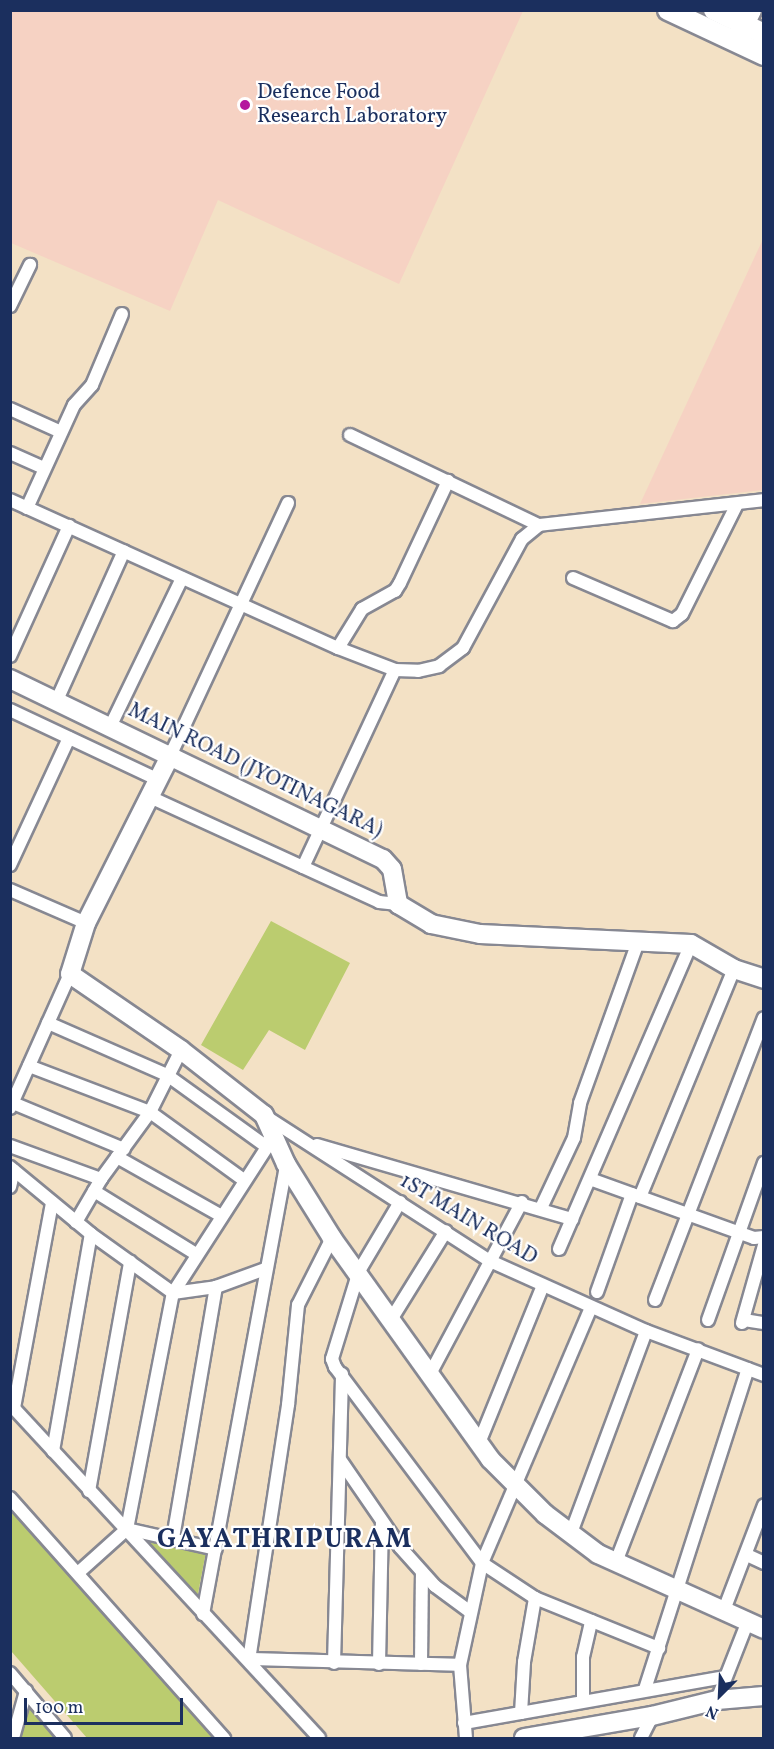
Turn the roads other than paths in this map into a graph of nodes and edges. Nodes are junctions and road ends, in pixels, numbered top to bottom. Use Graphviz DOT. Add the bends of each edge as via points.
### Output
graph roads {
  1 [pos="668,10"];
  2 [pos="714,10"];
  3 [pos="754,23"];
  4 [pos="735,42"];
  5 [pos="764,55"];
  6 [pos="30,265"];
  7 [pos="10,306"];
  8 [pos="122,314"];
  9 [pos="10,409"];
  10 [pos="61,432"];
  11 [pos="350,435"];
  12 [pos="10,453"];
  13 [pos="44,468"];
  14 [pos="448,482"];
  15 [pos="764,500"];
  16 [pos="11,502"];
  17 [pos="288,503"];
  18 [pos="737,504"];
  19 [pos="27,508"];
  20 [pos="539,525"];
  21 [pos="69,526"];
  22 [pos="124,551"];
  23 [pos="182,578"];
  24 [pos="573,578"];
  25 [pos="240,604"];
  26 [pos="338,648"];
  27 [pos="10,656"];
  28 [pos="395,670"];
  29 [pos="10,679"];
  30 [pos="57,700"];
  31 [pos="12,714"];
  32 [pos="111,725"];
  33 [pos="69,738"];
  34 [pos="171,754"];
  35 [pos="159,780"];
  36 [pos="150,797"];
  37 [pos="323,827"];
  38 [pos="10,865"];
  39 [pos="303,867"];
  40 [pos="10,890"];
  41 [pos="398,904"];
  42 [pos="86,923"];
  43 [pos="639,939"];
  44 [pos="691,944"];
  45 [pos="734,969"];
  46 [pos="70,974"];
  47 [pos="764,979"];
  48 [pos="764,1018"];
  49 [pos="48,1023"];
  50 [pos="181,1050"];
  51 [pos="29,1066"];
  52 [pos="167,1075"];
  53 [pos="12,1106"];
  54 [pos="150,1112"];
  55 [pos="264,1115"];
  56 [pos="269,1139"];
  57 [pos="306,1142"];
  58 [pos="10,1146"];
  59 [pos="121,1153"];
  60 [pos="764,1163"];
  61 [pos="286,1164"];
  62 [pos="12,1169"];
  63 [pos="101,1179"];
  64 [pos="590,1179"];
  65 [pos="244,1180"];
  66 [pos="10,1187"];
  67 [pos="94,1191"];
  68 [pos="636,1195"];
  69 [pos="52,1202"];
  70 [pos="400,1202"];
  71 [pos="522,1202"];
  72 [pos="541,1209"];
  73 [pos="686,1214"];
  74 [pos="220,1215"];
  75 [pos="572,1219"];
  76 [pos="76,1222"];
  77 [pos="446,1231"];
  78 [pos="737,1233"];
  79 [pos="91,1234"];
  80 [pos="764,1237"];
  81 [pos="332,1238"];
  82 [pos="764,1245"];
  83 [pos="559,1249"];
  84 [pos="196,1254"];
  85 [pos="490,1261"];
  86 [pos="130,1262"];
  87 [pos="265,1269"];
  88 [pos="359,1271"];
  89 [pos="216,1287"];
  90 [pos="542,1288"];
  91 [pos="597,1292"];
  92 [pos="173,1293"];
  93 [pos="655,1300"];
  94 [pos="591,1307"];
  95 [pos="392,1318"];
  96 [pos="708,1320"];
  97 [pos="764,1323"];
  98 [pos="646,1331"];
  99 [pos="698,1349"];
  100 [pos="748,1369"];
  101 [pos="342,1374"];
  102 [pos="430,1374"];
  103 [pos="764,1375"];
  104 [pos="12,1406"];
  105 [pos="479,1443"];
  106 [pos="52,1451"];
  107 [pos="341,1461"];
  108 [pos="514,1483"];
  109 [pos="89,1491"];
  110 [pos="10,1498"];
  111 [pos="764,1505"];
  112 [pos="382,1522"];
  113 [pos="127,1529"];
  114 [pos="571,1533"];
  115 [pos="173,1538"];
  116 [pos="216,1549"];
  117 [pos="747,1555"];
  118 [pos="616,1562"];
  119 [pos="482,1563"];
  120 [pos="764,1563"];
  121 [pos="79,1572"];
  122 [pos="422,1572"];
  123 [pos="678,1589"];
  124 [pos="535,1598"];
  125 [pos="469,1611"];
  126 [pos="724,1611"];
  127 [pos="203,1614"];
  128 [pos="591,1621"];
  129 [pos="756,1625"];
  130 [pos="659,1648"];
  131 [pos="249,1659"];
  132 [pos="334,1663"];
  133 [pos="379,1664"];
  134 [pos="421,1664"];
  135 [pos="460,1665"];
  136 [pos="10,1673"];
  137 [pos="724,1677"];
  138 [pos="645,1689"];
  139 [pos="26,1691"];
  140 [pos="764,1696"];
  141 [pos="717,1700"];
  142 [pos="583,1701"];
  143 [pos="521,1713"];
  144 [pos="652,1716"];
  145 [pos="464,1723"];
  146 [pos="587,1732"];
  147 [pos="13,1738"];
  148 [pos="65,1738"];
  149 [pos="224,1738"];
  150 [pos="319,1738"];
  151 [pos="466,1738"];
  152 [pos="532,1738"];
  153 [pos="641,1738"];
  1 -- 4 [label="main road"];
  2 -- 3 [label="main road"];
  3 -- 4 [label="street"];
  4 -- 5 [label="main road"];
  6 -- 7 [label="street"];
  8 -- 10 [label="street" via="92,385 74,405"];
  9 -- 10 [label="street"];
  10 -- 13 [label="street"];
  11 -- 14 [label="street"];
  12 -- 13 [label="street"];
  13 -- 19 [label="street"];
  14 -- 20 [label="street"];
  14 -- 26 [label="street" via="400,583 362,609"];
  15 -- 18 [label="street"];
  16 -- 19 [label="street"];
  17 -- 25 [label="street"];
  18 -- 20 [label="street"];
  18 -- 24 [label="street" via="682,614 673,621"];
  19 -- 21 [label="street"];
  20 -- 28 [label="street" via="522,539 462,648 439,666"];
  21 -- 22 [label="street"];
  21 -- 27 [label="street"];
  22 -- 23 [label="street"];
  22 -- 30 [label="street"];
  23 -- 25 [label="street"];
  23 -- 32 [label="street"];
  25 -- 26 [label="street"];
  25 -- 34 [label="street"];
  26 -- 28 [label="street"];
  28 -- 37 [label="street"];
  29 -- 30 [label="street, MAIN ROAD (JYOTINAGARA)"];
  30 -- 32 [label="street, MAIN ROAD (JYOTINAGARA)"];
  31 -- 33 [label="street"];
  32 -- 34 [label="street, MAIN ROAD (JYOTINAGARA)"];
  33 -- 35 [label="street"];
  33 -- 38 [label="street"];
  34 -- 35 [label="street"];
  34 -- 37 [label="street, MAIN ROAD (JYOTINAGARA)"];
  35 -- 36 [label="street"];
  36 -- 39 [label="street"];
  36 -- 42 [label="street"];
  37 -- 39 [label="street"];
  37 -- 41 [label="street, MAIN ROAD (JYOTINAGARA)" via="389,864"];
  39 -- 41 [label="street" via="379,902"];
  40 -- 42 [label="street"];
  41 -- 43 [label="street" via="431,924 455,932"];
  42 -- 46 [label="street"];
  43 -- 44 [label="street"];
  43 -- 72 [label="street" via="580,1103 574,1138"];
  44 -- 45 [label="street"];
  44 -- 64 [label="street"];
  45 -- 47 [label="street"];
  45 -- 68 [label="street"];
  46 -- 49 [label="street"];
  46 -- 50 [label="street"];
  48 -- 73 [label="street"];
  49 -- 51 [label="street"];
  49 -- 52 [label="street"];
  50 -- 52 [label="street"];
  50 -- 55 [label="street"];
  51 -- 53 [label="street"];
  51 -- 54 [label="street"];
  52 -- 54 [label="street"];
  52 -- 56 [label="street"];
  53 -- 59 [label="street"];
  54 -- 59 [label="street"];
  54 -- 65 [label="street"];
  55 -- 56 [label="street"];
  55 -- 57 [label="street, 1ST MAIN ROAD"];
  56 -- 61 [label="street"];
  56 -- 65 [label="street"];
  57 -- 70 [label="street, 1ST MAIN ROAD"];
  57 -- 71 [label="street"];
  58 -- 63 [label="street"];
  59 -- 63 [label="street"];
  59 -- 74 [label="street"];
  60 -- 78 [label="street"];
  61 -- 81 [label="street"];
  61 -- 87 [label="street"];
  62 -- 66 [label="street"];
  62 -- 69 [label="street"];
  63 -- 67 [label="street"];
  64 -- 68 [label="street"];
  64 -- 75 [label="street"];
  65 -- 74 [label="street"];
  67 -- 76 [label="street"];
  67 -- 84 [label="street"];
  68 -- 73 [label="street"];
  68 -- 91 [label="street"];
  69 -- 76 [label="street"];
  69 -- 104 [label="street"];
  70 -- 77 [label="street, 1ST MAIN ROAD"];
  70 -- 88 [label="street"];
  71 -- 72 [label="street"];
  71 -- 85 [label="street"];
  72 -- 75 [label="street"];
  73 -- 78 [label="street"];
  73 -- 93 [label="street"];
  74 -- 84 [label="street"];
  75 -- 83 [label="street"];
  76 -- 79 [label="street"];
  77 -- 85 [label="street, 1ST MAIN ROAD"];
  77 -- 95 [label="street"];
  78 -- 80 [label="street"];
  78 -- 96 [label="street"];
  79 -- 86 [label="street"];
  79 -- 106 [label="street"];
  81 -- 88 [label="street"];
  81 -- 131 [label="street" via="298,1305 288,1405"];
  82 -- 97 [label="street" via="743,1321"];
  84 -- 92 [label="street"];
  85 -- 90 [label="street, 1ST MAIN ROAD"];
  85 -- 102 [label="street"];
  86 -- 92 [label="street"];
  86 -- 109 [label="street"];
  87 -- 89 [label="street"];
  87 -- 116 [label="street"];
  88 -- 95 [label="street"];
  88 -- 101 [label="street" via="332,1359"];
  89 -- 92 [label="street"];
  89 -- 115 [label="street"];
  90 -- 94 [label="street, 1ST MAIN ROAD"];
  90 -- 105 [label="street"];
  92 -- 113 [label="street"];
  94 -- 98 [label="street, 1ST MAIN ROAD"];
  94 -- 108 [label="street"];
  95 -- 102 [label="street"];
  98 -- 99 [label="street, 1ST MAIN ROAD"];
  98 -- 114 [label="street"];
  99 -- 100 [label="street, 1ST MAIN ROAD"];
  99 -- 118 [label="street"];
  100 -- 103 [label="street, 1ST MAIN ROAD"];
  100 -- 123 [label="street"];
  101 -- 107 [label="street"];
  101 -- 119 [label="street"];
  102 -- 105 [label="street"];
  104 -- 106 [label="street"];
  105 -- 108 [label="street"];
  106 -- 109 [label="street"];
  107 -- 112 [label="street"];
  107 -- 132 [label="street"];
  108 -- 114 [label="street"];
  108 -- 119 [label="street"];
  109 -- 113 [label="street"];
  110 -- 121 [label="street"];
  111 -- 117 [label="street"];
  112 -- 122 [label="street"];
  112 -- 133 [label="street"];
  113 -- 115 [label="street"];
  113 -- 121 [label="street"];
  113 -- 127 [label="street"];
  114 -- 118 [label="street"];
  115 -- 116 [label="street"];
  116 -- 127 [label="street"];
  117 -- 120 [label="street"];
  117 -- 126 [label="street"];
  118 -- 123 [label="street"];
  119 -- 124 [label="street"];
  119 -- 125 [label="street"];
  121 -- 149 [label="street"];
  122 -- 125 [label="street"];
  122 -- 134 [label="street"];
  123 -- 126 [label="street"];
  123 -- 130 [label="street"];
  124 -- 128 [label="street"];
  124 -- 143 [label="street" via="524,1662"];
  125 -- 135 [label="street"];
  126 -- 129 [label="street"];
  127 -- 131 [label="street"];
  128 -- 130 [label="street"];
  128 -- 142 [label="street" via="583,1657"];
  129 -- 137 [label="street"];
  130 -- 138 [label="street"];
  131 -- 132 [label="street"];
  131 -- 150 [label="street"];
  132 -- 133 [label="street"];
  133 -- 134 [label="street"];
  134 -- 135 [label="street"];
  135 -- 145 [label="street"];
  136 -- 139 [label="street"];
  137 -- 138 [label="street"];
  137 -- 141 [label="street"];
  138 -- 142 [label="street"];
  139 -- 147 [label="street"];
  139 -- 148 [label="street"];
  140 -- 141 [label="street"];
  141 -- 144 [label="street"];
  142 -- 143 [label="street"];
  143 -- 145 [label="street"];
  144 -- 146 [label="street"];
  144 -- 153 [label="street"];
  145 -- 151 [label="street"];
  146 -- 152 [label="street"];
}
